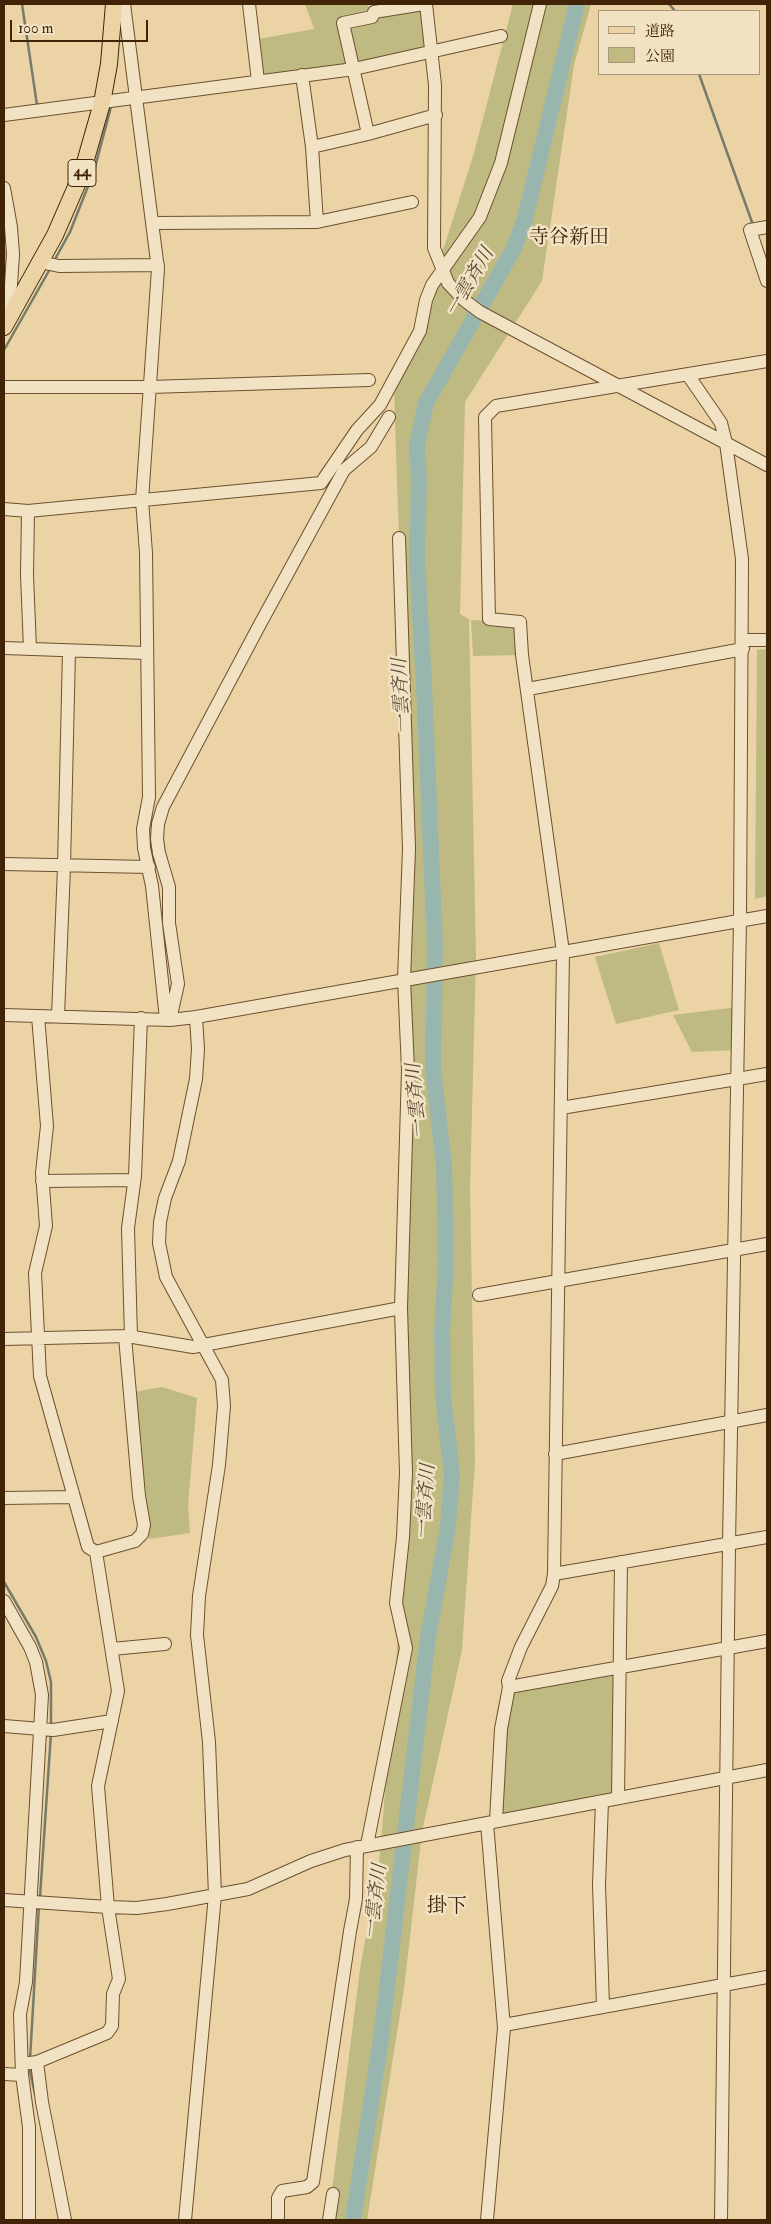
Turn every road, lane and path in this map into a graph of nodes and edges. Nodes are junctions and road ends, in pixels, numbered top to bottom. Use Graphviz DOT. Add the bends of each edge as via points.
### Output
graph roads {
  1 [pos="114,4"];
  2 [pos="124,4"];
  3 [pos="249,4"];
  4 [pos="425,4"];
  5 [pos="540,4"];
  6 [pos="501,36"];
  7 [pos="111,45"];
  8 [pos="433,53"];
  9 [pos="133,66"];
  10 [pos="354,69"];
  11 [pos="302,75"];
  12 [pos="258,81"];
  13 [pos="138,97"];
  14 [pos="102,103"];
  15 [pos="4,115"];
  16 [pos="436,115"];
  17 [pos="368,134"];
  18 [pos="312,147"];
  19 [pos="4,188"];
  20 [pos="412,202"];
  21 [pos="317,222"];
  22 [pos="152,223"];
  23 [pos="767,227"];
  24 [pos="40,262"];
  25 [pos="158,265"];
  26 [pos="442,271"];
  27 [pos="767,281"];
  28 [pos="5,318"];
  29 [pos="767,361"];
  30 [pos="688,375"];
  31 [pos="369,380"];
  32 [pos="618,386"];
  33 [pos="4,387"];
  34 [pos="150,387"];
  35 [pos="380,405"];
  36 [pos="389,417"];
  37 [pos="726,443"];
  38 [pos="767,465"];
  39 [pos="344,470"];
  40 [pos="142,500"];
  41 [pos="4,509"];
  42 [pos="28,511"];
  43 [pos="399,538"];
  44 [pos="767,640"];
  45 [pos="743,645"];
  46 [pos="4,648"];
  47 [pos="30,649"];
  48 [pos="70,651"];
  49 [pos="146,653"];
  50 [pos="528,688"];
  51 [pos="4,864"];
  52 [pos="64,867"];
  53 [pos="149,867"];
  54 [pos="767,916"];
  55 [pos="740,920"];
  56 [pos="563,952"];
  57 [pos="404,979"];
  58 [pos="4,1015"];
  59 [pos="38,1016"];
  60 [pos="58,1016"];
  61 [pos="196,1017"];
  62 [pos="141,1018"];
  63 [pos="168,1020"];
  64 [pos="767,1074"];
  65 [pos="737,1080"];
  66 [pos="561,1108"];
  67 [pos="42,1180"];
  68 [pos="134,1180"];
  69 [pos="767,1244"];
  70 [pos="735,1249"];
  71 [pos="558,1282"];
  72 [pos="479,1295"];
  73 [pos="401,1308"];
  74 [pos="128,1337"];
  75 [pos="4,1339"];
  76 [pos="38,1340"];
  77 [pos="203,1345"];
  78 [pos="767,1415"];
  79 [pos="732,1422"];
  80 [pos="555,1454"];
  81 [pos="73,1497"];
  82 [pos="4,1498"];
  83 [pos="767,1536"];
  84 [pos="729,1544"];
  85 [pos="96,1552"];
  86 [pos="621,1562"];
  87 [pos="554,1574"];
  88 [pos="4,1602"];
  89 [pos="767,1641"];
  90 [pos="165,1644"];
  91 [pos="729,1648"];
  92 [pos="112,1649"];
  93 [pos="620,1667"];
  94 [pos="509,1687"];
  95 [pos="112,1720"];
  96 [pos="4,1726"];
  97 [pos="46,1730"];
  98 [pos="767,1770"];
  99 [pos="726,1778"];
  100 [pos="618,1798"];
  101 [pos="602,1801"];
  102 [pos="492,1822"];
  103 [pos="367,1846"];
  104 [pos="215,1896"];
  105 [pos="4,1900"];
  106 [pos="35,1902"];
  107 [pos="108,1907"];
  108 [pos="767,1977"];
  109 [pos="723,1985"];
  110 [pos="603,2006"];
  111 [pos="504,2025"];
  112 [pos="37,2062"];
  113 [pos="22,2069"];
  114 [pos="4,2074"];
  115 [pos="332,2194"];
  116 [pos="29,2220"];
  117 [pos="65,2220"];
  118 [pos="185,2220"];
  119 [pos="278,2220"];
  120 [pos="329,2220"];
  121 [pos="487,2220"];
  122 [pos="721,2220"];
  1 -- 7 [label="main road, 44"];
  2 -- 9 [label="street"];
  3 -- 12 [label="street"];
  4 -- 8 [label="street"];
  4 -- 10 [label="street" via="374,12 372,17 343,24"];
  5 -- 26 [label="street" via="501,163 480,217"];
  6 -- 8 [label="street"];
  7 -- 9 [label="street" via="121,48"];
  7 -- 14 [label="main road, 44"];
  8 -- 10 [label="street"];
  8 -- 16 [label="street"];
  9 -- 13 [label="street"];
  10 -- 11 [label="street"];
  10 -- 17 [label="street"];
  11 -- 12 [label="street"];
  11 -- 18 [label="street"];
  12 -- 13 [label="street"];
  13 -- 14 [label="street"];
  13 -- 22 [label="street"];
  14 -- 15 [label="street"];
  14 -- 24 [label="main road, 44" via="82,173"];
  16 -- 17 [label="street"];
  16 -- 26 [label="street" via="433,235"];
  17 -- 18 [label="street"];
  18 -- 21 [label="street"];
  19 -- 28 [label="street" via="13,254"];
  20 -- 21 [label="street"];
  21 -- 22 [label="street"];
  22 -- 25 [label="street"];
  23 -- 27 [label="street" via="750,230"];
  24 -- 25 [label="street" via="59,266"];
  24 -- 28 [label="main road, 44"];
  25 -- 34 [label="street"];
  26 -- 32 [label="street" via="453,289 480,312"];
  26 -- 35 [label="street" via="426,300 420,331"];
  29 -- 30 [label="street"];
  30 -- 32 [label="street"];
  30 -- 37 [label="street" via="721,423"];
  31 -- 34 [label="street"];
  32 -- 37 [label="street"];
  32 -- 50 [label="street" via="496,406 485,417 489,619 520,622"];
  33 -- 34 [label="street"];
  34 -- 40 [label="street"];
  35 -- 39 [label="street"];
  35 -- 40 [label="street" via="357,430 321,483"];
  36 -- 39 [label="street" via="371,447"];
  37 -- 38 [label="street"];
  37 -- 45 [label="street" via="742,559"];
  39 -- 63 [label="street" via="163,808 158,824 159,853 169,887 169,923 178,984"];
  40 -- 42 [label="street"];
  40 -- 49 [label="street" via="146,554"];
  41 -- 42 [label="street"];
  42 -- 47 [label="street"];
  43 -- 57 [label="street" via="408,848"];
  44 -- 45 [label="street"];
  45 -- 50 [label="street"];
  45 -- 55 [label="street"];
  46 -- 47 [label="street"];
  47 -- 48 [label="street"];
  48 -- 49 [label="street"];
  48 -- 52 [label="street"];
  49 -- 53 [label="street" via="149,797 143,829"];
  50 -- 56 [label="street"];
  51 -- 52 [label="street"];
  52 -- 53 [label="street"];
  52 -- 60 [label="street"];
  53 -- 63 [label="street"];
  54 -- 55 [label="street"];
  55 -- 56 [label="street"];
  55 -- 65 [label="street"];
  56 -- 57 [label="street"];
  56 -- 66 [label="street"];
  57 -- 61 [label="street"];
  57 -- 73 [label="street" via="408,1070"];
  58 -- 59 [label="street"];
  59 -- 60 [label="street"];
  59 -- 67 [label="street" via="47,1126"];
  60 -- 62 [label="street"];
  61 -- 63 [label="street"];
  61 -- 77 [label="street" via="196,1079 179,1161 165,1198 159,1243 166,1277"];
  62 -- 63 [label="street"];
  62 -- 68 [label="street"];
  64 -- 65 [label="street"];
  65 -- 66 [label="street"];
  65 -- 70 [label="street"];
  66 -- 71 [label="street"];
  67 -- 68 [label="street"];
  67 -- 76 [label="street" via="46,1226 35,1273"];
  68 -- 74 [label="street" via="128,1228"];
  69 -- 70 [label="street"];
  70 -- 71 [label="street"];
  70 -- 79 [label="street"];
  71 -- 72 [label="street"];
  71 -- 80 [label="street"];
  73 -- 77 [label="street"];
  73 -- 103 [label="street" via="406,1474 396,1603 406,1648"];
  74 -- 76 [label="street"];
  74 -- 77 [label="street" via="193,1347"];
  74 -- 85 [label="street" via="138,1487 144,1525 142,1534 135,1541"];
  75 -- 76 [label="street"];
  76 -- 81 [label="street" via="40,1376"];
  77 -- 104 [label="street" via="222,1380 224,1406 219,1465 199,1596 197,1635 209,1742"];
  78 -- 79 [label="street"];
  79 -- 80 [label="street"];
  79 -- 84 [label="street"];
  80 -- 87 [label="street"];
  81 -- 82 [label="street"];
  81 -- 85 [label="street" via="88,1547"];
  83 -- 84 [label="street"];
  84 -- 86 [label="street"];
  84 -- 91 [label="street"];
  85 -- 92 [label="street"];
  86 -- 87 [label="street"];
  86 -- 93 [label="street"];
  87 -- 94 [label="street" via="552,1586 521,1647 508,1681"];
  88 -- 97 [label="street" via="36,1662"];
  89 -- 91 [label="street"];
  90 -- 92 [label="street"];
  91 -- 93 [label="street"];
  91 -- 99 [label="street"];
  92 -- 95 [label="street" via="118,1691"];
  93 -- 94 [label="street"];
  93 -- 100 [label="street"];
  94 -- 102 [label="street" via="501,1729"];
  95 -- 97 [label="street"];
  95 -- 107 [label="street" via="98,1786"];
  96 -- 97 [label="street"];
  97 -- 106 [label="street"];
  98 -- 99 [label="street"];
  99 -- 100 [label="street"];
  99 -- 109 [label="street"];
  100 -- 101 [label="street"];
  101 -- 102 [label="street"];
  101 -- 110 [label="street" via="599,1885"];
  102 -- 103 [label="street"];
  102 -- 111 [label="street"];
  103 -- 104 [label="street" via="311,1861 248,1889"];
  103 -- 119 [label="street" via="348,1941 313,2182 307,2187 282,2191 278,2198"];
  104 -- 107 [label="street" via="137,1908"];
  104 -- 118 [label="street"];
  105 -- 106 [label="street"];
  106 -- 107 [label="street"];
  106 -- 113 [label="street" via="20,2014"];
  107 -- 112 [label="street" via="119,1980 113,1994 112,2026 107,2032"];
  108 -- 109 [label="street"];
  109 -- 110 [label="street"];
  109 -- 122 [label="street"];
  110 -- 111 [label="street"];
  111 -- 121 [label="street"];
  112 -- 113 [label="street"];
  112 -- 117 [label="street"];
  113 -- 114 [label="street"];
  113 -- 116 [label="street" via="29,2127"];
  115 -- 120 [label="street"];
}
